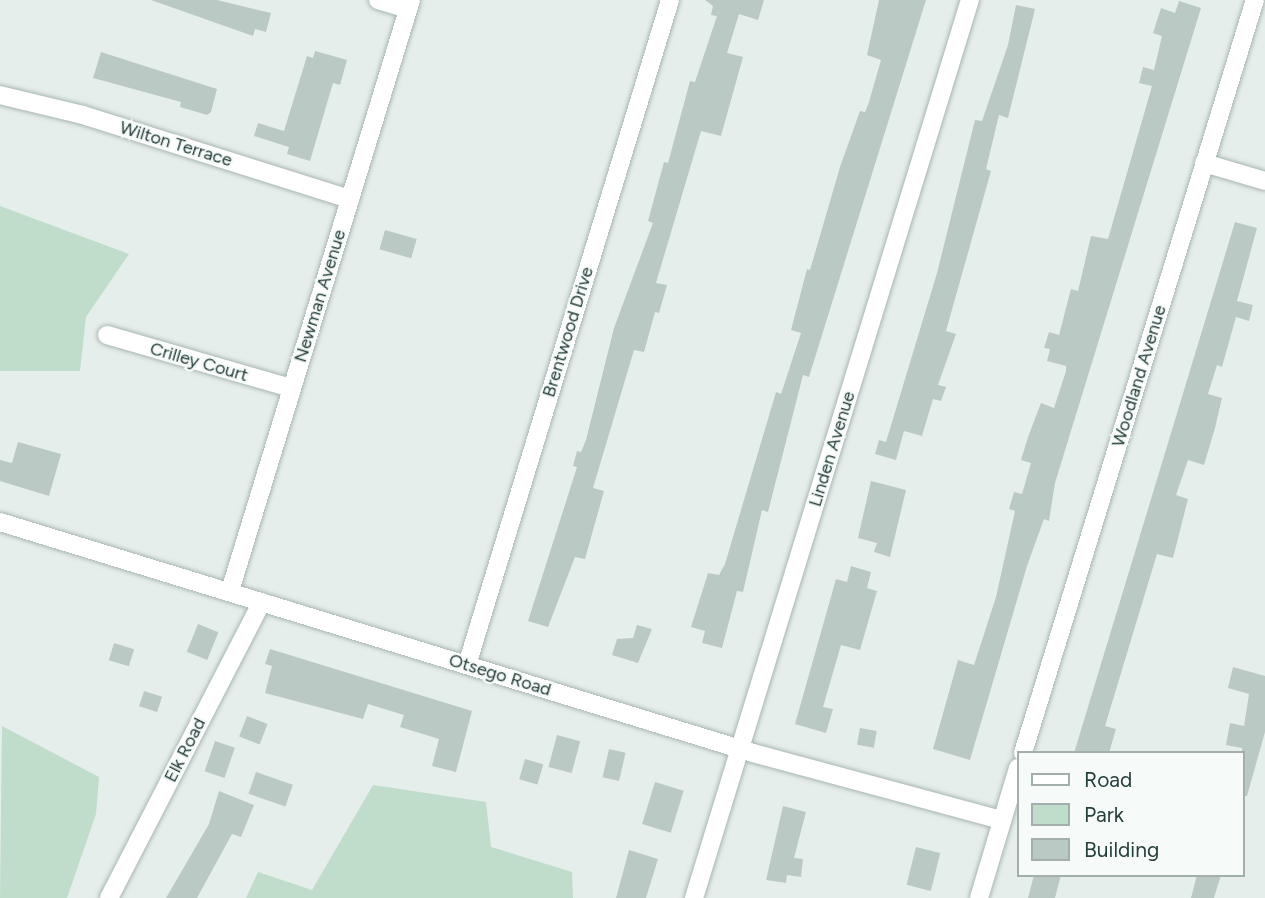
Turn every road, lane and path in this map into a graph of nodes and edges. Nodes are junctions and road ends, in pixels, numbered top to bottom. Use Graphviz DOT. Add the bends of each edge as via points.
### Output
graph roads {
  1 [pos="379,0"];
  2 [pos="670,0"];
  3 [pos="970,0"];
  4 [pos="1255,0"];
  5 [pos="410,5"];
  6 [pos="0,95"];
  7 [pos="1204,163"];
  8 [pos="1265,181"];
  9 [pos="350,199"];
  10 [pos="107,335"];
  11 [pos="291,388"];
  12 [pos="0,522"];
  13 [pos="230,591"];
  14 [pos="262,602"];
  15 [pos="467,665"];
  16 [pos="740,749"];
  17 [pos="1024,751"];
  18 [pos="1016,774"];
  19 [pos="1002,820"];
  20 [pos="108,898"];
  21 [pos="694,898"];
  22 [pos="979,898"];
  1 -- 5 [label="street"];
  2 -- 15 [label="street, Brentwood Drive"];
  3 -- 16 [label="street, Linden Avenue"];
  4 -- 7 [label="street, Woodland Avenue"];
  5 -- 9 [label="street, Newman Avenue"];
  6 -- 9 [label="street, Wilton Terrace" via="83,116"];
  7 -- 8 [label="street"];
  7 -- 17 [label="street, Woodland Avenue"];
  9 -- 11 [label="street, Newman Avenue"];
  10 -- 11 [label="street, Crilley Court"];
  11 -- 13 [label="street, Newman Avenue"];
  12 -- 13 [label="street, Otsego Road"];
  13 -- 14 [label="street, Otsego Road"];
  14 -- 15 [label="street, Otsego Road"];
  14 -- 20 [label="street, Elk Road"];
  15 -- 16 [label="street, Otsego Road"];
  16 -- 19 [label="street, Otsego Road"];
  16 -- 21 [label="street, Linden Avenue"];
  18 -- 19 [label="street"];
  19 -- 22 [label="street"];
}
